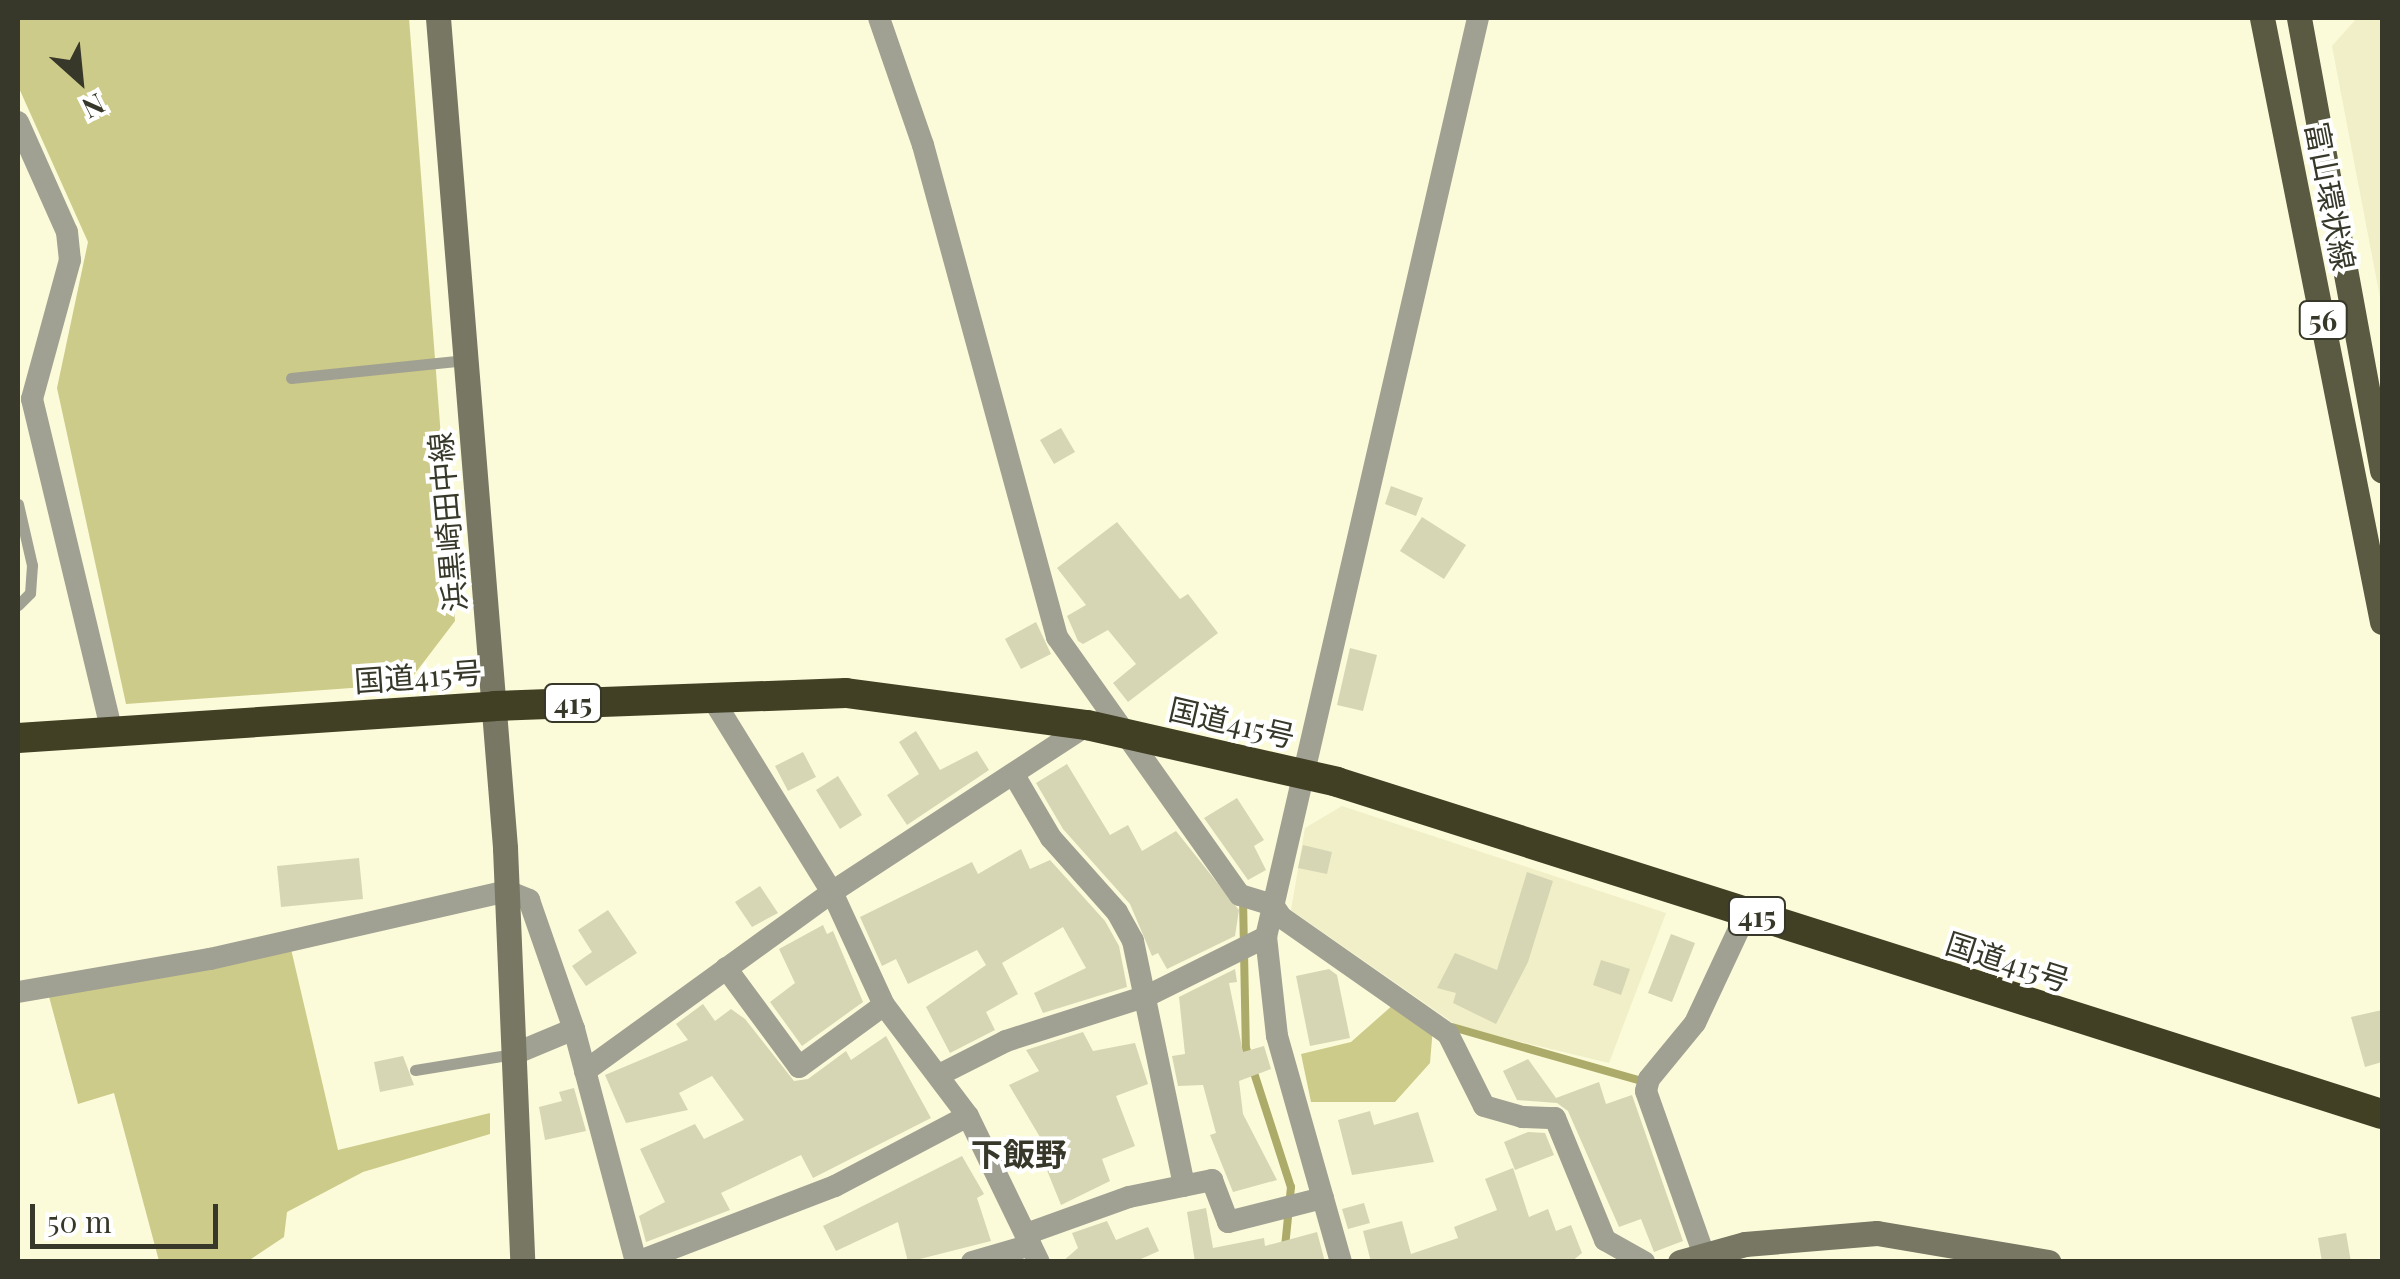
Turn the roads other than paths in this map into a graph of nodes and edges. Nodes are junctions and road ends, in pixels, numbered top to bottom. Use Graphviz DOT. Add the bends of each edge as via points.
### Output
graph roads {
  1 [pos="438,18"];
  2 [pos="879,18"];
  3 [pos="1478,18"];
  4 [pos="2262,18"];
  5 [pos="2300,18"];
  6 [pos="18,122"];
  7 [pos="466,360"];
  8 [pos="291,378"];
  9 [pos="2374,380"];
  10 [pos="2382,470"];
  11 [pos="18,504"];
  12 [pos="2373,519"];
  13 [pos="18,605"];
  14 [pos="2382,622"];
  15 [pos="712,698"];
  16 [pos="494,706"];
  17 [pos="1087,725"];
  18 [pos="112,731"];
  19 [pos="1127,734"];
  20 [pos="18,738"];
  21 [pos="1300,773"];
  22 [pos="1014,775"];
  23 [pos="507,891"];
  24 [pos="832,892"];
  25 [pos="1273,905"];
  26 [pos="1747,912"];
  27 [pos="1266,937"];
  28 [pos="726,968"];
  29 [pos="18,992"];
  30 [pos="1147,996"];
  31 [pos="884,1005"];
  32 [pos="574,1029"];
  33 [pos="514,1054"];
  34 [pos="415,1070"];
  35 [pos="585,1071"];
  36 [pos="940,1075"];
  37 [pos="2382,1114"];
  38 [pos="968,1116"];
  39 [pos="1184,1186"];
  40 [pos="1323,1198"];
  41 [pos="1032,1247"];
  42 [pos="1692,1258"];
  43 [pos="522,1262"];
  44 [pos="636,1262"];
  45 [pos="972,1262"];
  46 [pos="1341,1262"];
  47 [pos="1644,1262"];
  48 [pos="2048,1262"];
  1 -- 7 [label="main road, 浜黒崎田中線"];
  2 -- 19 [label="street" via="923,145 1042,602 1057,637"];
  3 -- 21 [label="street"];
  4 -- 12 [label="main road, 富山環状線 / 56"];
  5 -- 9 [label="main road, 富山環状線 / 56"];
  6 -- 18 [label="street" via="66,232 70,260 32,400"];
  7 -- 8 [label="lane"];
  7 -- 16 [label="main road, 浜黒崎田中線"];
  9 -- 10 [label="main road, 富山環状線 / 56"];
  11 -- 13 [label="lane" via="32,565 30,593"];
  12 -- 14 [label="main road, 富山環状線 / 56"];
  15 -- 16 [label="highway, 国道415号 / 415"];
  15 -- 17 [label="highway, 国道415号 / 415" via="846,693"];
  15 -- 24 [label="street"];
  16 -- 18 [label="highway, 国道415号 / 415"];
  16 -- 23 [label="main road, 浜黒崎田中線"];
  17 -- 19 [label="highway, 国道415号 / 415"];
  17 -- 22 [label="street"];
  18 -- 20 [label="highway, 国道415号 / 415"];
  19 -- 21 [label="highway, 国道415号 / 415"];
  19 -- 25 [label="street" via="1240,895"];
  21 -- 25 [label="street"];
  21 -- 26 [label="highway, 国道415号 / 415"];
  22 -- 24 [label="street"];
  22 -- 30 [label="street" via="1051,838 1117,912"];
  23 -- 29 [label="street" via="210,959"];
  23 -- 32 [label="street" via="530,900"];
  23 -- 33 [label="main road, 浜黒崎田中線"];
  24 -- 28 [label="street"];
  24 -- 31 [label="street"];
  25 -- 27 [label="street"];
  25 -- 47 [label="street" via="1448,1034 1484,1106 1522,1118 1555,1118 1605,1240"];
  26 -- 37 [label="highway, 国道415号 / 415"];
  26 -- 42 [label="street" via="1695,1022 1649,1078 1646,1091"];
  27 -- 30 [label="street"];
  27 -- 40 [label="street" via="1277,1036"];
  28 -- 31 [label="street" via="799,1067"];
  28 -- 35 [label="street"];
  30 -- 36 [label="street" via="1006,1041"];
  30 -- 39 [label="street"];
  31 -- 36 [label="street"];
  32 -- 33 [label="street"];
  32 -- 35 [label="street"];
  33 -- 34 [label="lane"];
  33 -- 43 [label="main road, 浜黒崎田中線"];
  35 -- 44 [label="street"];
  36 -- 38 [label="street"];
  38 -- 41 [label="street"];
  38 -- 44 [label="street" via="835,1186"];
  39 -- 40 [label="street" via="1212,1180 1228,1222"];
  39 -- 41 [label="street" via="1129,1197"];
  40 -- 46 [label="street"];
  41 -- 45 [label="street"];
  42 -- 48 [label="main road" via="1804,1237 1877,1233"];
}
